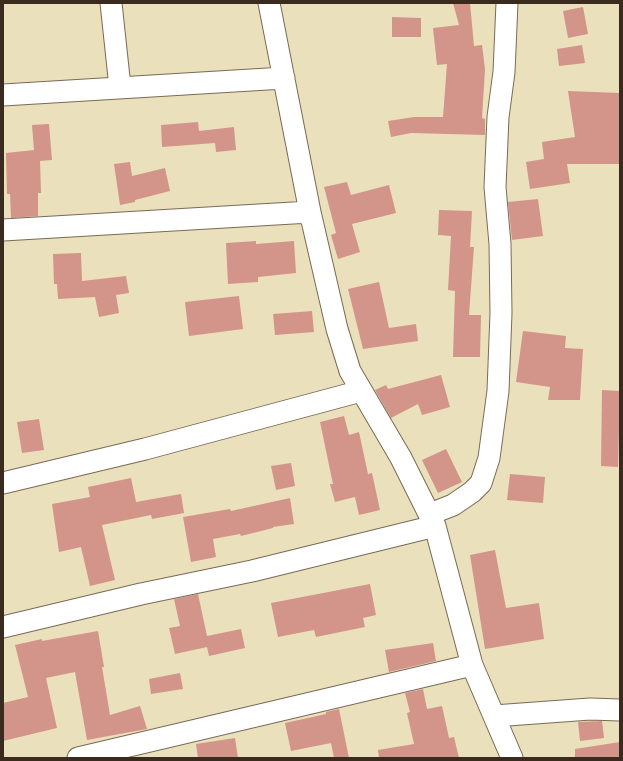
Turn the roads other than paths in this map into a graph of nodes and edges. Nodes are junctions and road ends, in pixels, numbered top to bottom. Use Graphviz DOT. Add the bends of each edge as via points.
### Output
graph roads {
  1 [pos="111,3"];
  2 [pos="270,3"];
  3 [pos="506,3"];
  4 [pos="284,78"];
  5 [pos="120,86"];
  6 [pos="3,94"];
  7 [pos="310,212"];
  8 [pos="3,230"];
  9 [pos="361,391"];
  10 [pos="3,483"];
  11 [pos="433,520"];
  12 [pos="3,627"];
  13 [pos="472,665"];
  14 [pos="620,710"];
  15 [pos="494,716"];
  16 [pos="78,758"];
  17 [pos="512,758"];
  1 -- 5 [label="street"];
  2 -- 4 [label="street"];
  3 -- 11 [label="street" via="504,72 498,117 495,187 500,244 501,328 498,391 489,458 481,483"];
  4 -- 5 [label="street"];
  4 -- 7 [label="street"];
  5 -- 6 [label="street"];
  7 -- 8 [label="street"];
  7 -- 9 [label="street" via="337,329 350,371"];
  9 -- 10 [label="street" via="138,451"];
  9 -- 11 [label="street" via="401,458"];
  11 -- 12 [label="street" via="252,571"];
  11 -- 13 [label="street"];
  13 -- 15 [label="street"];
  13 -- 16 [label="street"];
  14 -- 15 [label="street" via="590,709"];
  15 -- 17 [label="street"];
}
